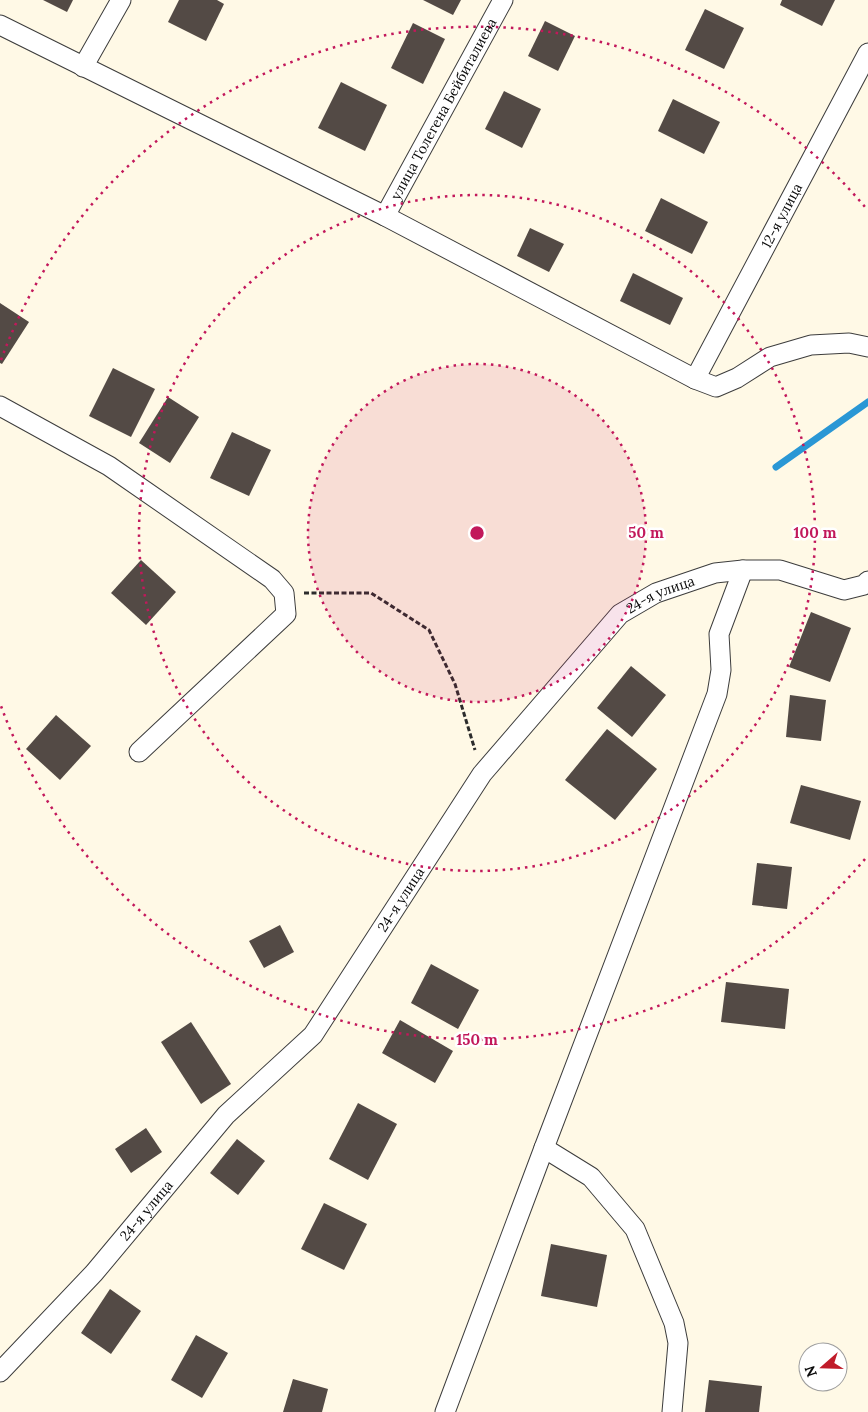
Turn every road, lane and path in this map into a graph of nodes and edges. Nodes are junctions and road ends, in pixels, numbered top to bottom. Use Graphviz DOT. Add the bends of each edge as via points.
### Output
graph roads {
  1 [pos="121,0"];
  2 [pos="503,0"];
  3 [pos="0,25"];
  4 [pos="868,53"];
  5 [pos="83,67"];
  6 [pos="384,216"];
  7 [pos="868,347"];
  8 [pos="695,379"];
  9 [pos="0,406"];
  10 [pos="743,570"];
  11 [pos="868,581"];
  12 [pos="284,593"];
  13 [pos="139,752"];
  14 [pos="482,774"];
  15 [pos="544,1148"];
  16 [pos="0,1372"];
  17 [pos="445,1412"];
  18 [pos="672,1412"];
  1 -- 5 [label="street"];
  2 -- 6 [label="street, улица Толегена Бейбиталиева"];
  3 -- 5 [label="street"];
  4 -- 8 [label="street, 12-я улица"];
  5 -- 6 [label="street"];
  6 -- 8 [label="street"];
  7 -- 8 [label="street" via="849,343 811,346 770,357 716,387"];
  9 -- 12 [label="street" via="110,466 272,579"];
  10 -- 11 [label="street, 24-я улица" via="780,570 844,590"];
  10 -- 14 [label="street, 24-я улица" via="715,573 656,593 620,614"];
  10 -- 15 [label="street" via="719,634 721,670 717,694"];
  12 -- 13 [label="street" via="286,614"];
  12 -- 14 [label="path" via="370,593 429,630 455,684"];
  14 -- 16 [label="street, 24-я улица" via="313,1035 226,1116 94,1273"];
  15 -- 17 [label="street"];
  15 -- 18 [label="street" via="591,1177 634,1229 674,1322 678,1343"];
}
